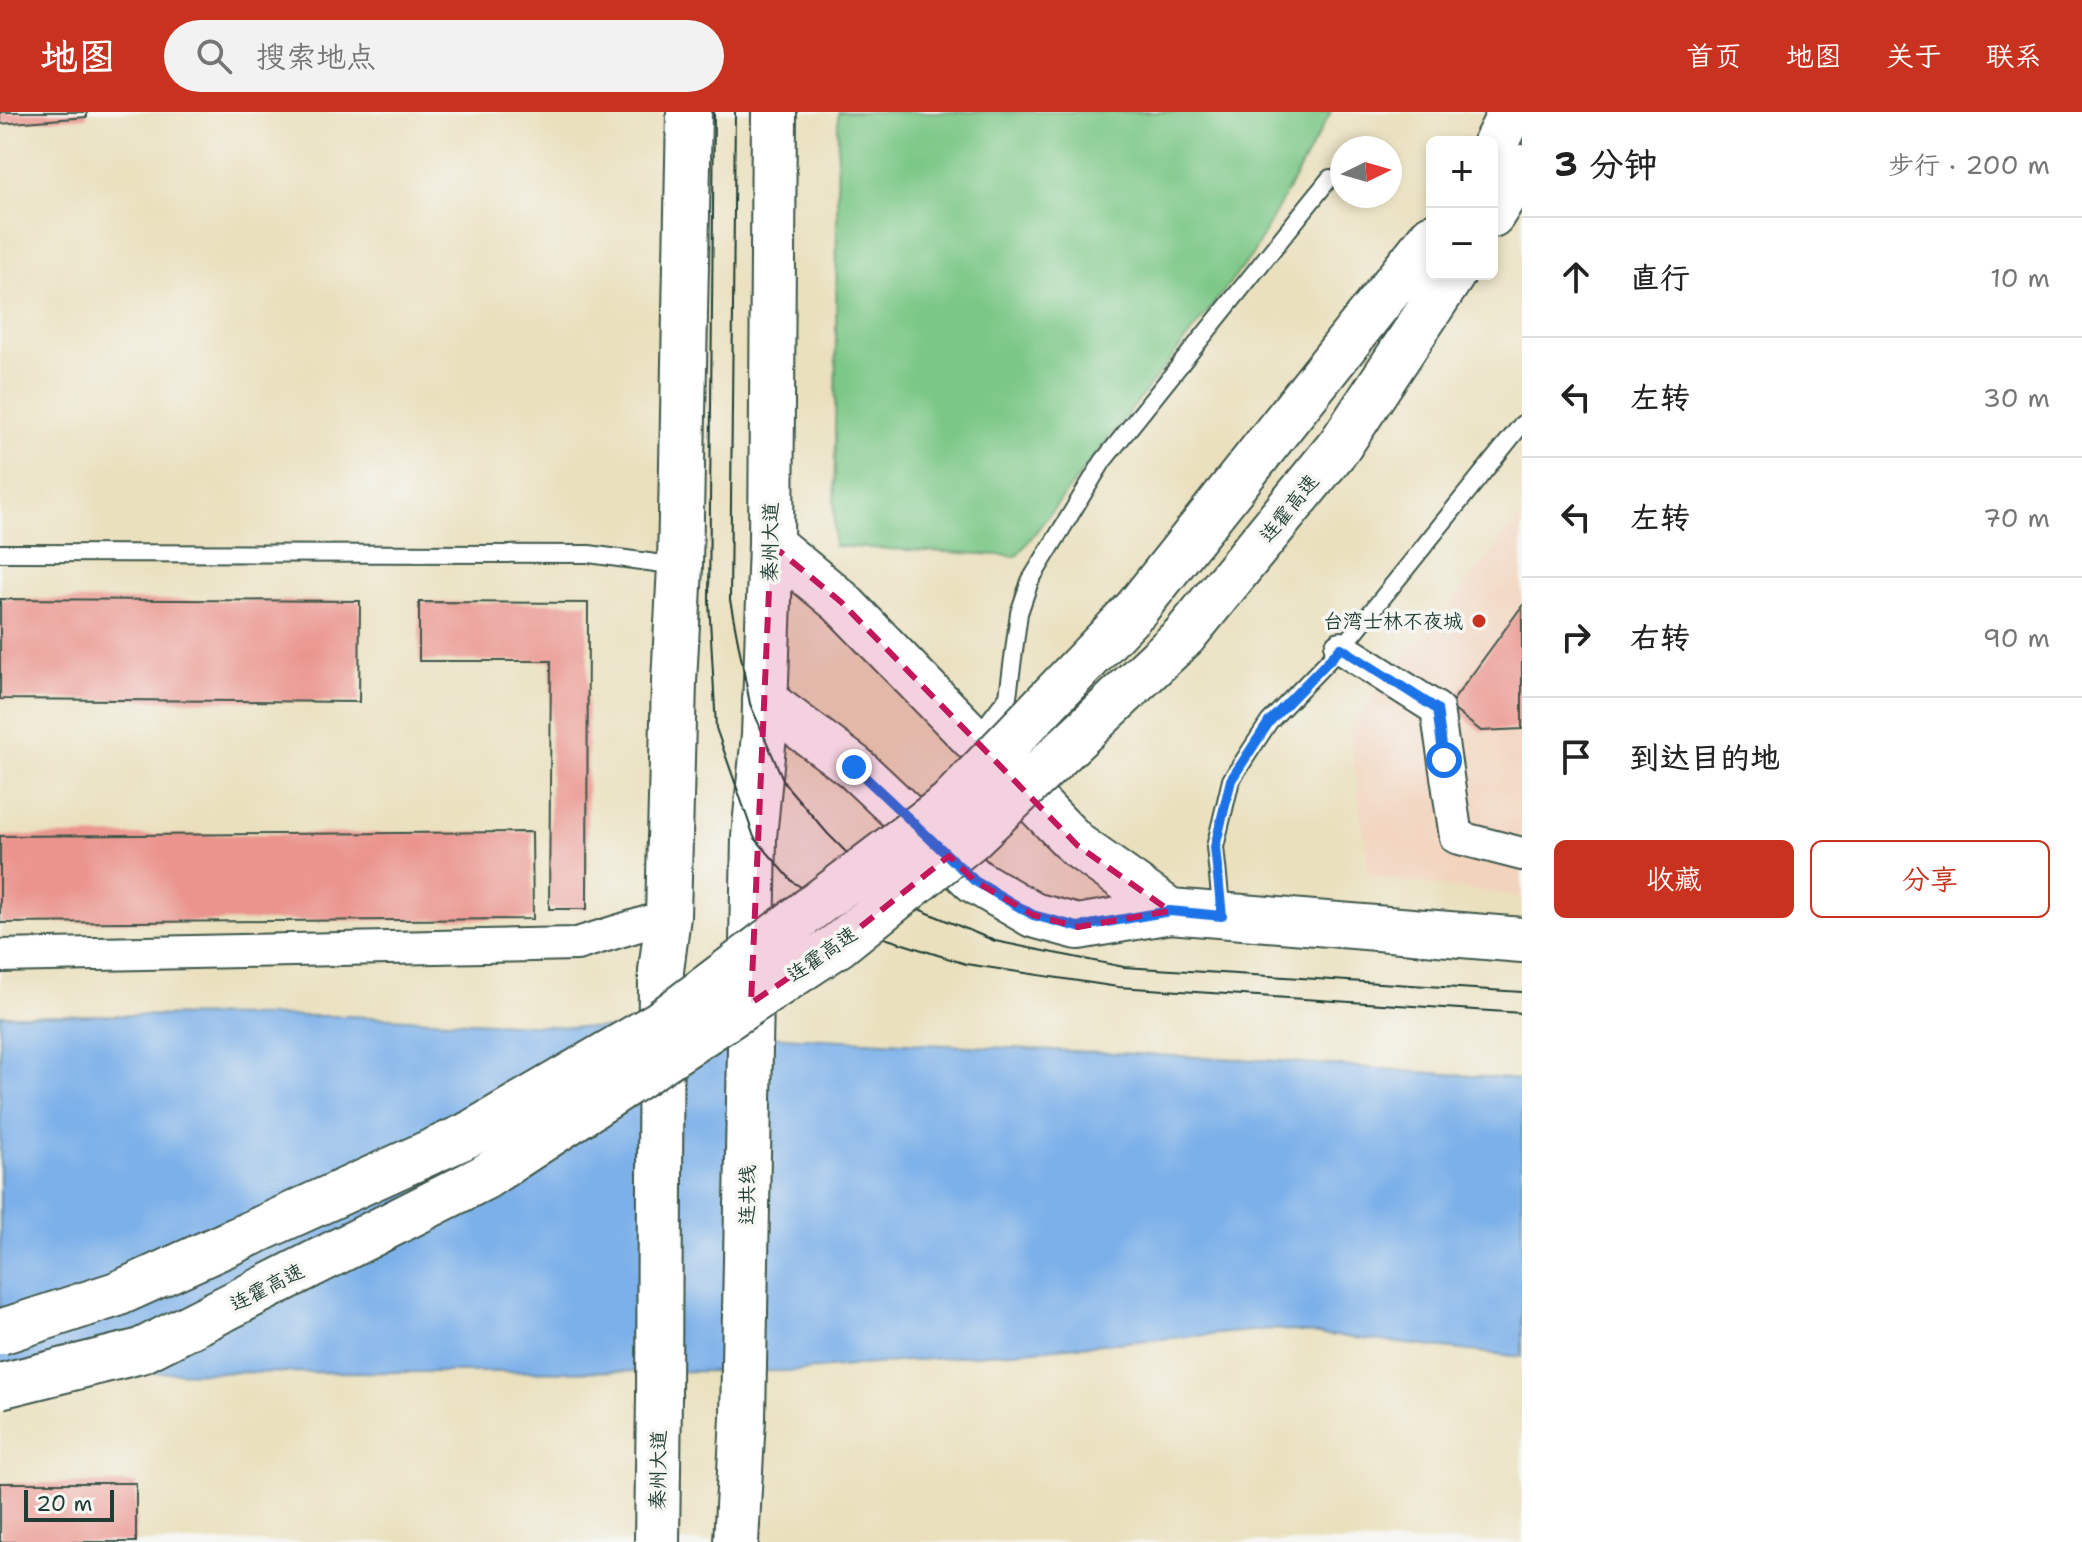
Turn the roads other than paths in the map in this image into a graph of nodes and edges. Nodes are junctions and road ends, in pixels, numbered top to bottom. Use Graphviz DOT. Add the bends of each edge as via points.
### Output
graph roads {
  1 [pos="689,112"];
  2 [pos="774,112"];
  3 [pos="1511,112"];
  4 [pos="1498,138"];
  5 [pos="1522,167"];
  6 [pos="1330,178"];
  7 [pos="1496,208"];
  8 [pos="1426,244"];
  9 [pos="1449,280"];
  10 [pos="1522,424"];
  11 [pos="771,544"];
  12 [pos="0,553"];
  13 [pos="680,566"];
  14 [pos="1341,648"];
  15 [pos="765,701"];
  16 [pos="975,739"];
  17 [pos="1522,854"];
  18 [pos="1170,911"];
  19 [pos="668,916"];
  20 [pos="1222,916"];
  21 [pos="1522,940"];
  22 [pos="0,956"];
  23 [pos="751,972"];
  24 [pos="0,1332"];
  25 [pos="0,1386"];
  26 [pos="657,1542"];
  27 [pos="736,1542"];
  1 -- 13 [label="main road"];
  2 -- 11 [label="main road, 秦州大道"];
  3 -- 4 [label="main road"];
  5 -- 7 [label="main road"];
  6 -- 16 [label="lane" via="1103,461 1030,581 1019,613 1008,696"];
  8 -- 24 [label="main road, 连霍高速, bridge" via="1137,608 949,804 660,1023 468,1135 117,1294"];
  9 -- 25 [label="main road, 连霍高速, bridge" via="1340,445 1184,636 970,839 838,945 485,1177 141,1351"];
  10 -- 14 [label="lane"];
  11 -- 15 [label="main road, 秦州大道"];
  11 -- 16 [label="main road" via="841,602"];
  12 -- 13 [label="lane" via="589,554"];
  13 -- 19 [label="main road"];
  14 -- 17 [label="street" via="1437,709 1456,837"];
  14 -- 20 [label="lane" via="1269,722 1231,780 1215,847"];
  15 -- 18 [label="main road" via="854,767 975,881 1033,915 1078,927"];
  15 -- 23 [label="main road, 秦州大道"];
  16 -- 18 [label="main road" via="1078,846"];
  18 -- 20 [label="main road"];
  19 -- 22 [label="street" via="577,944"];
  19 -- 26 [label="main road, 秦州大道, bridge" via="661,971"];
  20 -- 21 [label="main road"];
  23 -- 27 [label="main road, 连共线"];
}
